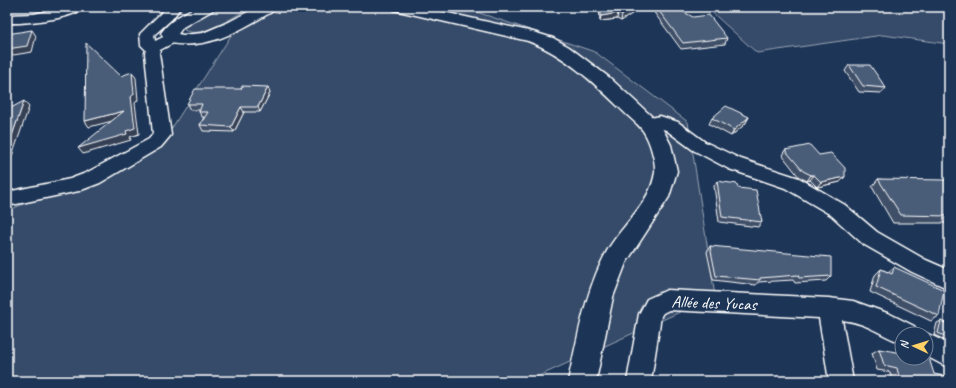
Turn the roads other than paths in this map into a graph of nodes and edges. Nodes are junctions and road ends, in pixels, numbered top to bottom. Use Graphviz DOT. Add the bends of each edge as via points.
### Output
graph roads {
  1 [pos="77,7"];
  2 [pos="174,7"];
  3 [pos="207,7"];
  4 [pos="270,7"];
  5 [pos="400,7"];
  6 [pos="11,22"];
  7 [pos="172,38"];
  8 [pos="154,48"];
  9 [pos="648,124"];
  10 [pos="7,199"];
  11 [pos="949,280"];
  12 [pos="829,308"];
  13 [pos="894,328"];
  14 [pos="934,348"];
  15 [pos="949,356"];
  16 [pos="582,381"];
  17 [pos="639,381"];
  18 [pos="841,381"];
  1 -- 6 [label="street" via="49,16"];
  2 -- 8 [label="street" via="147,34 148,45"];
  3 -- 7 [label="main road" via="177,24 170,33"];
  4 -- 7 [label="main road" via="204,38 184,41"];
  5 -- 9 [label="main road" via="546,42 563,51 604,82"];
  7 -- 8 [label="street"];
  8 -- 10 [label="street" via="152,53 162,135 155,143 93,178 72,186"];
  9 -- 11 [label="street" via="660,122 672,126 699,146 735,164 792,183 838,210 870,238"];
  9 -- 16 [label="main road" via="661,145 666,171 658,196 616,258 600,297"];
  12 -- 13 [label="street, Allée des Yucas" via="853,311"];
  12 -- 17 [label="street, Allée des Yucas" via="662,301 650,314"];
  12 -- 18 [label="street"];
  14 -- 15 [label="street"];
}
